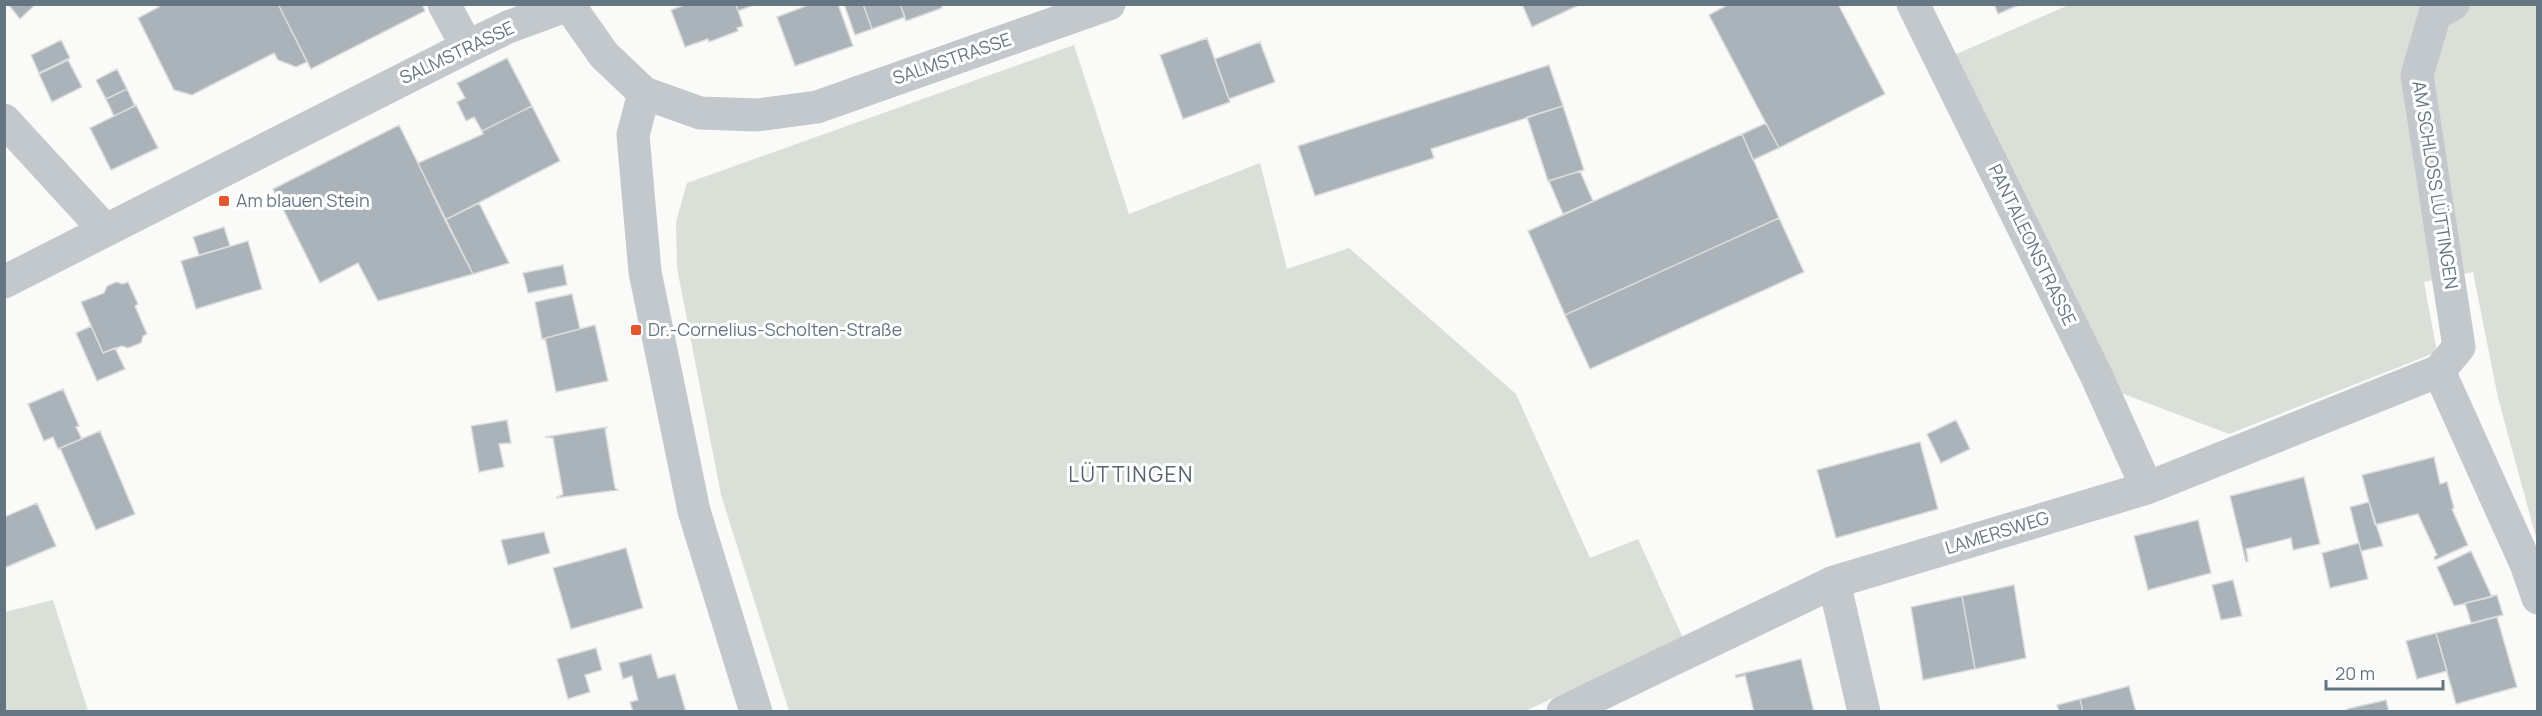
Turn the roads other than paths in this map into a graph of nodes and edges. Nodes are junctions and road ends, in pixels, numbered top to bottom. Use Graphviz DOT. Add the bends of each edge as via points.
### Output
graph roads {
  1 [pos="444,4"];
  2 [pos="1913,4"];
  3 [pos="2453,4"];
  4 [pos="568,5"];
  5 [pos="1108,5"];
  6 [pos="467,47"];
  7 [pos="644,93"];
  8 [pos="4,120"];
  9 [pos="105,230"];
  10 [pos="4,282"];
  11 [pos="2439,371"];
  12 [pos="2147,488"];
  13 [pos="1834,582"];
  14 [pos="2538,598"];
  15 [pos="1607,702"];
  16 [pos="756,711"];
  17 [pos="1563,711"];
  18 [pos="1864,711"];
  1 -- 6 [label="street"];
  2 -- 12 [label="street, PANTALEONSTRASSE" via="2096,375"];
  3 -- 11 [label="street, AM SCHLOSS LÜTTINGEN" via="2434,14 2417,75 2459,347"];
  4 -- 6 [label="street, SALMSTRASSE"];
  4 -- 7 [label="street, SALMSTRASSE" via="604,55"];
  5 -- 7 [label="street, SALMSTRASSE" via="817,107 757,115 700,113"];
  6 -- 9 [label="street, SALMSTRASSE"];
  7 -- 16 [label="street" via="633,135 645,272 694,511"];
  8 -- 9 [label="street"];
  9 -- 10 [label="street, SALMSTRASSE"];
  11 -- 12 [label="street, LAMERSWEG"];
  11 -- 14 [label="street"];
  12 -- 13 [label="street, LAMERSWEG"];
  13 -- 15 [label="street, LAMERSWEG"];
  13 -- 18 [label="street"];
  15 -- 17 [label="street, LAMERSWEG"];
}
